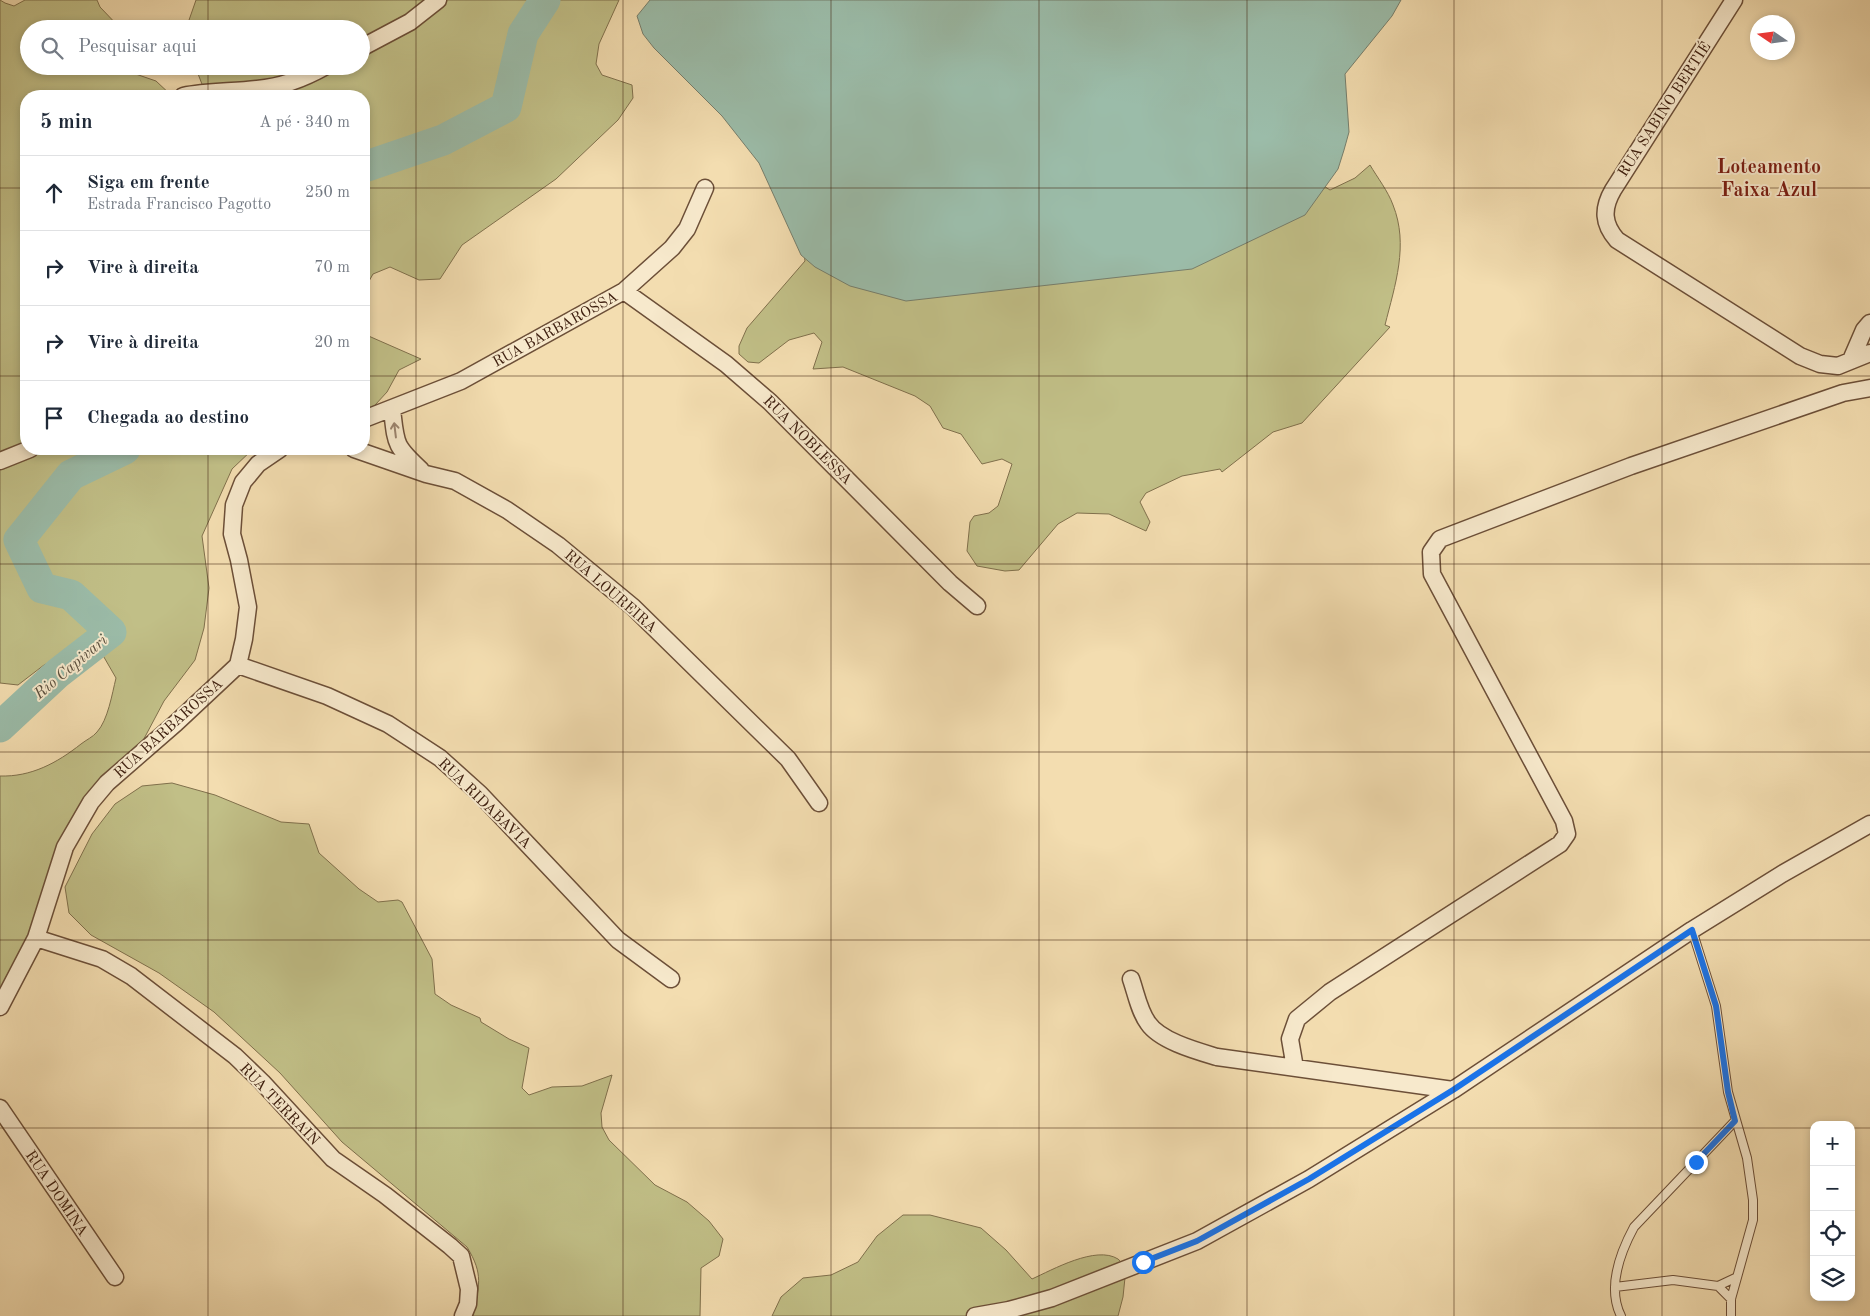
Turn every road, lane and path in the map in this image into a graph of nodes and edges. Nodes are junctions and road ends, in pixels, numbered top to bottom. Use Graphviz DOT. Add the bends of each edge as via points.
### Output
graph roads {
  1 [pos="438,0"];
  2 [pos="1734,0"];
  3 [pos="370,43"];
  4 [pos="306,75"];
  5 [pos="246,90"];
  6 [pos="705,188"];
  7 [pos="624,291"];
  8 [pos="1870,323"];
  9 [pos="1868,353"];
  10 [pos="1851,360"];
  11 [pos="1870,388"];
  12 [pos="392,409"];
  13 [pos="370,417"];
  14 [pos="20,453"];
  15 [pos="271,455"];
  16 [pos="370,455"];
  17 [pos="0,461"];
  18 [pos="426,474"];
  19 [pos="977,606"];
  20 [pos="238,665"];
  21 [pos="819,803"];
  22 [pos="1870,824"];
  23 [pos="1692,930"];
  24 [pos="36,938"];
  25 [pos="671,979"];
  26 [pos="1131,979"];
  27 [pos="0,1006"];
  28 [pos="1295,1068"];
  29 [pos="1453,1090"];
  30 [pos="0,1108"];
  31 [pos="1735,1121"];
  32 [pos="115,1277"];
  33 [pos="1735,1278"];
  34 [pos="1718,1286"];
  35 [pos="1615,1287"];
  36 [pos="1730,1299"];
  37 [pos="463,1316"];
  38 [pos="975,1316"];
  39 [pos="1622,1316"];
  40 [pos="1730,1316"];
  1 -- 3 [label="street" via="410,22"];
  2 -- 10 [label="street, RUA SABINO BERTIÉ" via="1612,190 1606,205 1606,221 1618,240 1800,356 1820,364 1838,366"];
  4 -- 5 [label="street" via="290,82"];
  6 -- 7 [label="street, RUA BARBAROSSA" via="686,228 672,248"];
  7 -- 12 [label="street, RUA BARBAROSSA" via="461,381"];
  7 -- 19 [label="street, RUA NOBLESSA" via="726,364 770,402"];
  8 -- 10 [label="street"];
  9 -- 10 [label="street"];
  11 -- 28 [label="street" via="1843,393 1631,466 1440,539 1431,552 1432,574 1564,821 1567,834 1560,844 1330,992 1298,1019 1290,1039"];
  12 -- 13 [label="street, RUA BARBAROSSA"];
  18 -- 12 [label="street, one-way" via="397,445"];
  14 -- 17 [label="street"];
  15 -- 20 [label="street" via="258,464 243,482 234,505 232,534 248,607"];
  16 -- 18 [label="street, RUA LOUREIRA"];
  18 -- 21 [label="street, RUA LOUREIRA" via="454,481 507,510 558,546 633,607 788,759"];
  20 -- 24 [label="street, RUA BARBAROSSA" via="107,783 91,802 65,847"];
  20 -- 25 [label="street, RUA RIDABAVIA" via="327,696 379,720 440,758 480,794 618,940"];
  22 -- 23 [label="street"];
  23 -- 29 [label="street"];
  23 -- 31 [label="lane" via="1716,1006"];
  24 -- 27 [label="street, RUA BARBAROSSA"];
  24 -- 37 [label="street, RUA TERRAIN" via="102,960 131,976 235,1056 333,1159 450,1246 461,1256 470,1289"];
  26 -- 28 [label="street" via="1148,1024 1174,1042 1217,1057"];
  28 -- 29 [label="street"];
  29 -- 38 [label="street" via="1309,1179 1197,1241 1052,1298"];
  30 -- 32 [label="street, RUA DOMINA"];
  31 -- 33 [label="lane" via="1748,1158 1753,1200 1753,1220"];
  31 -- 35 [label="lane" via="1634,1227 1618,1264"];
  33 -- 34 [label="lane"];
  33 -- 36 [label="lane"];
  34 -- 35 [label="lane" via="1673,1280"];
  34 -- 36 [label="lane"];
  35 -- 39 [label="lane" via="1616,1305"];
  36 -- 40 [label="lane"];
}
